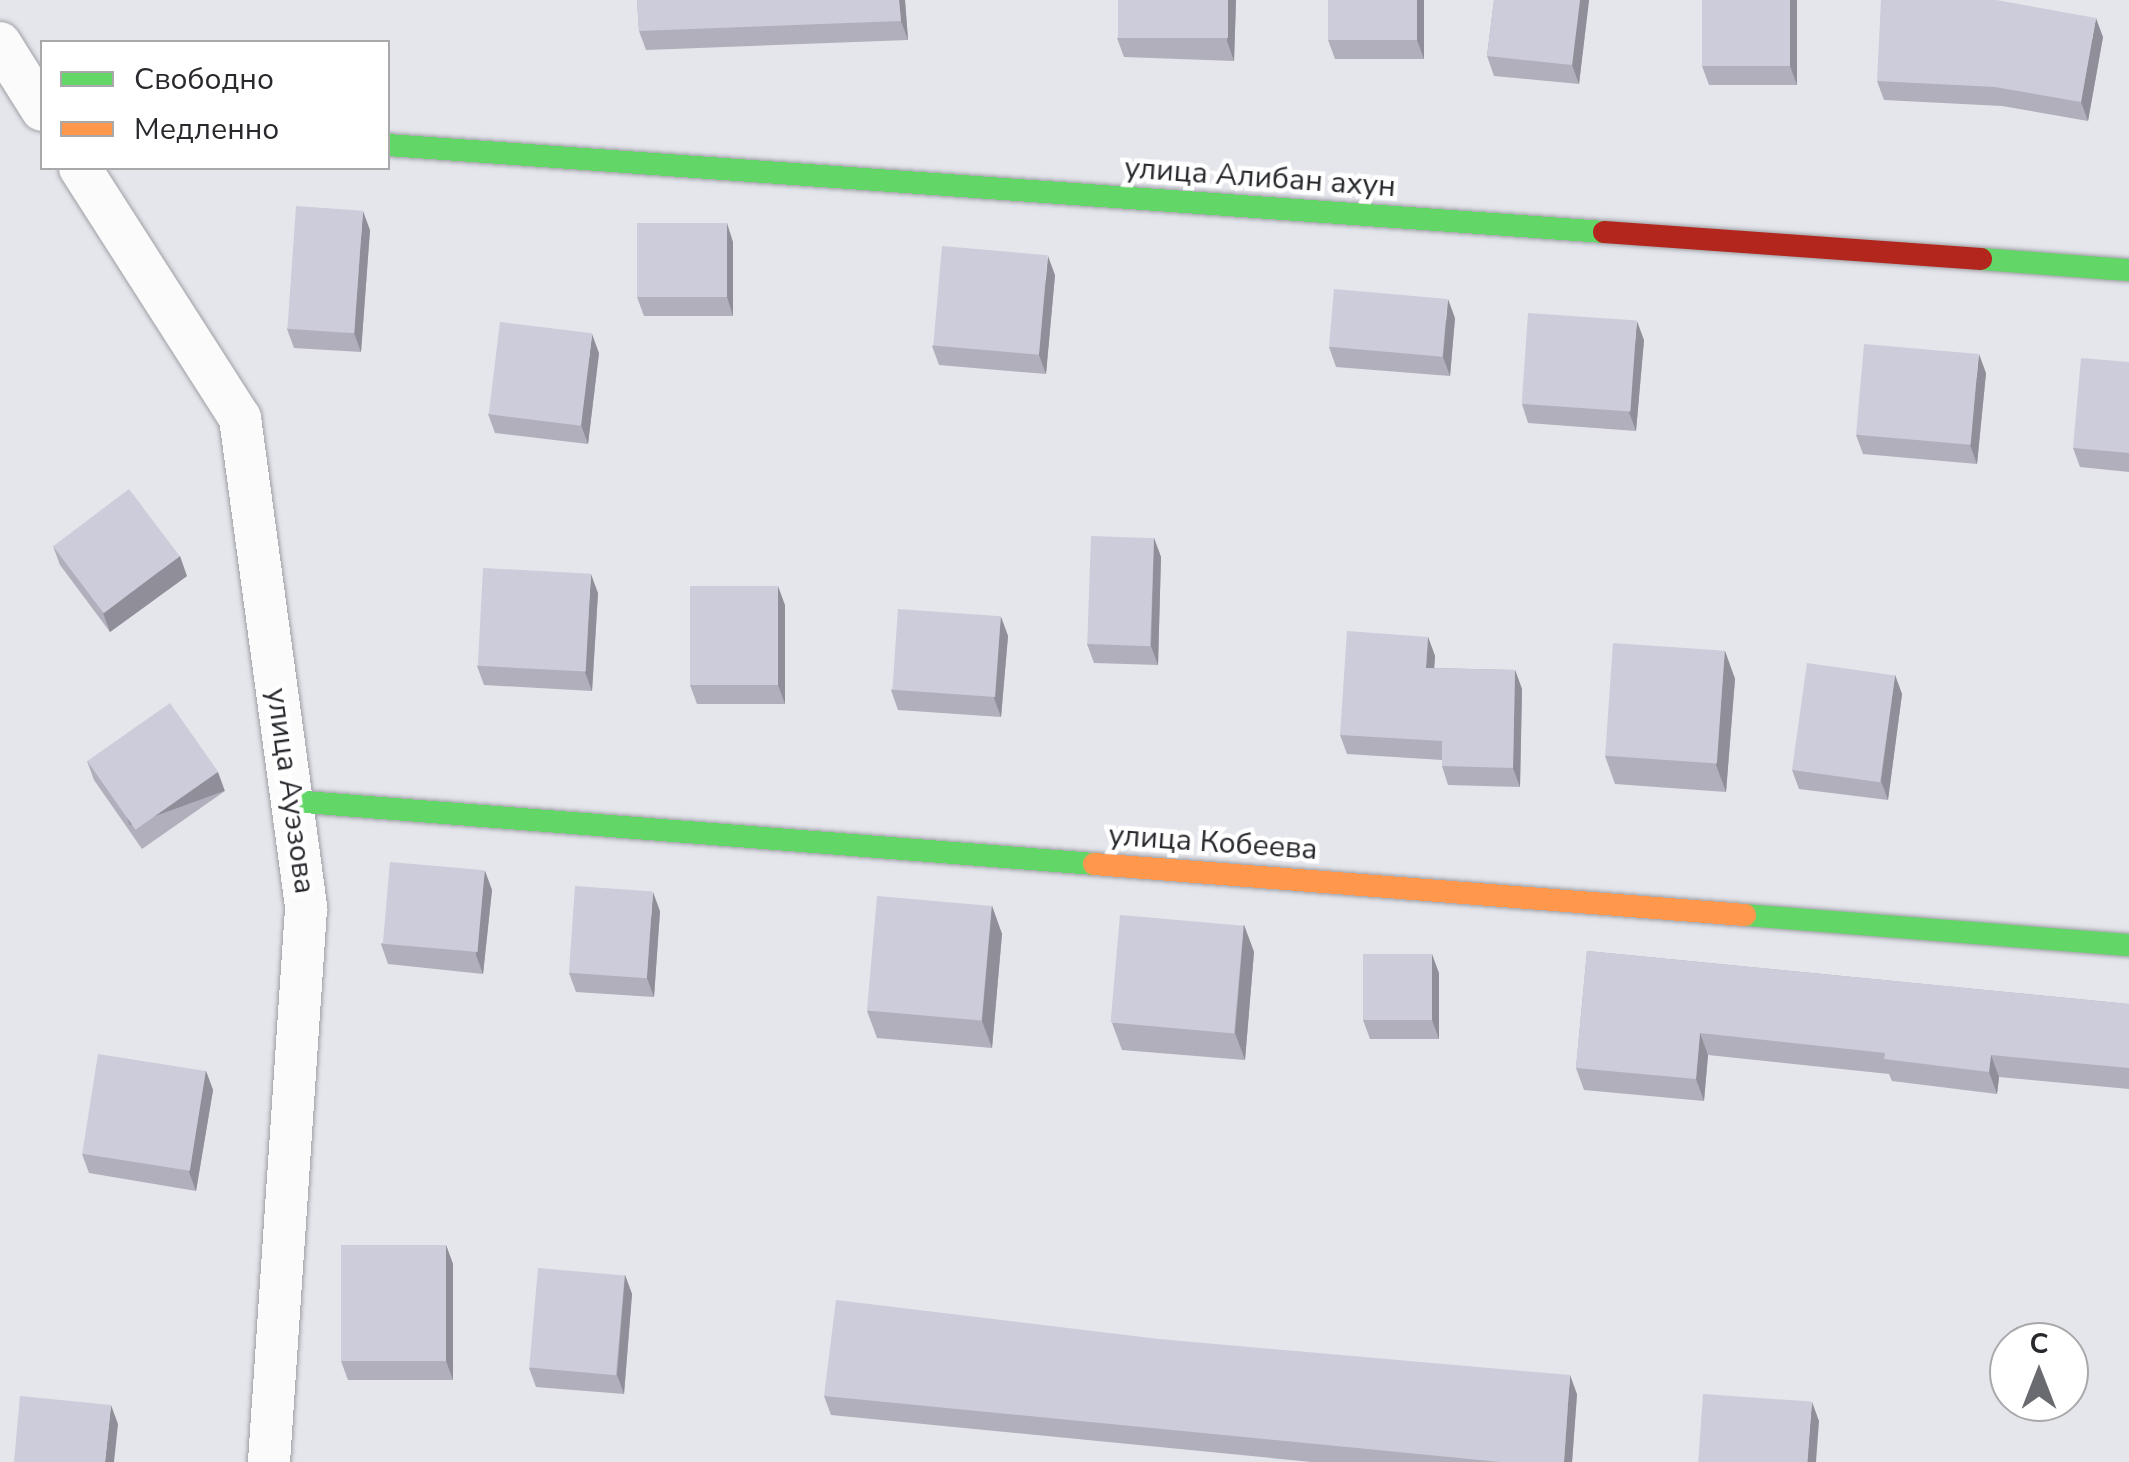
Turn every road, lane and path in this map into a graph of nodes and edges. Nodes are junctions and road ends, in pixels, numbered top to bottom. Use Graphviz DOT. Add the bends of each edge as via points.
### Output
graph roads {
  1 [pos="0,43"];
  2 [pos="40,107"];
  3 [pos="390,146"];
  4 [pos="81,170"];
  5 [pos="2129,270"];
  6 [pos="292,801"];
  7 [pos="2129,945"];
  8 [pos="269,1462"];
  1 -- 2 [label="street"];
  3 -- 5 [label="street, улица Алибан ахун"];
  4 -- 6 [label="street, улица Ауэзова" via="240,418"];
  6 -- 7 [label="street, улица Кобеева"];
  6 -- 8 [label="street, улица Ауэзова" via="306,909"];
}
